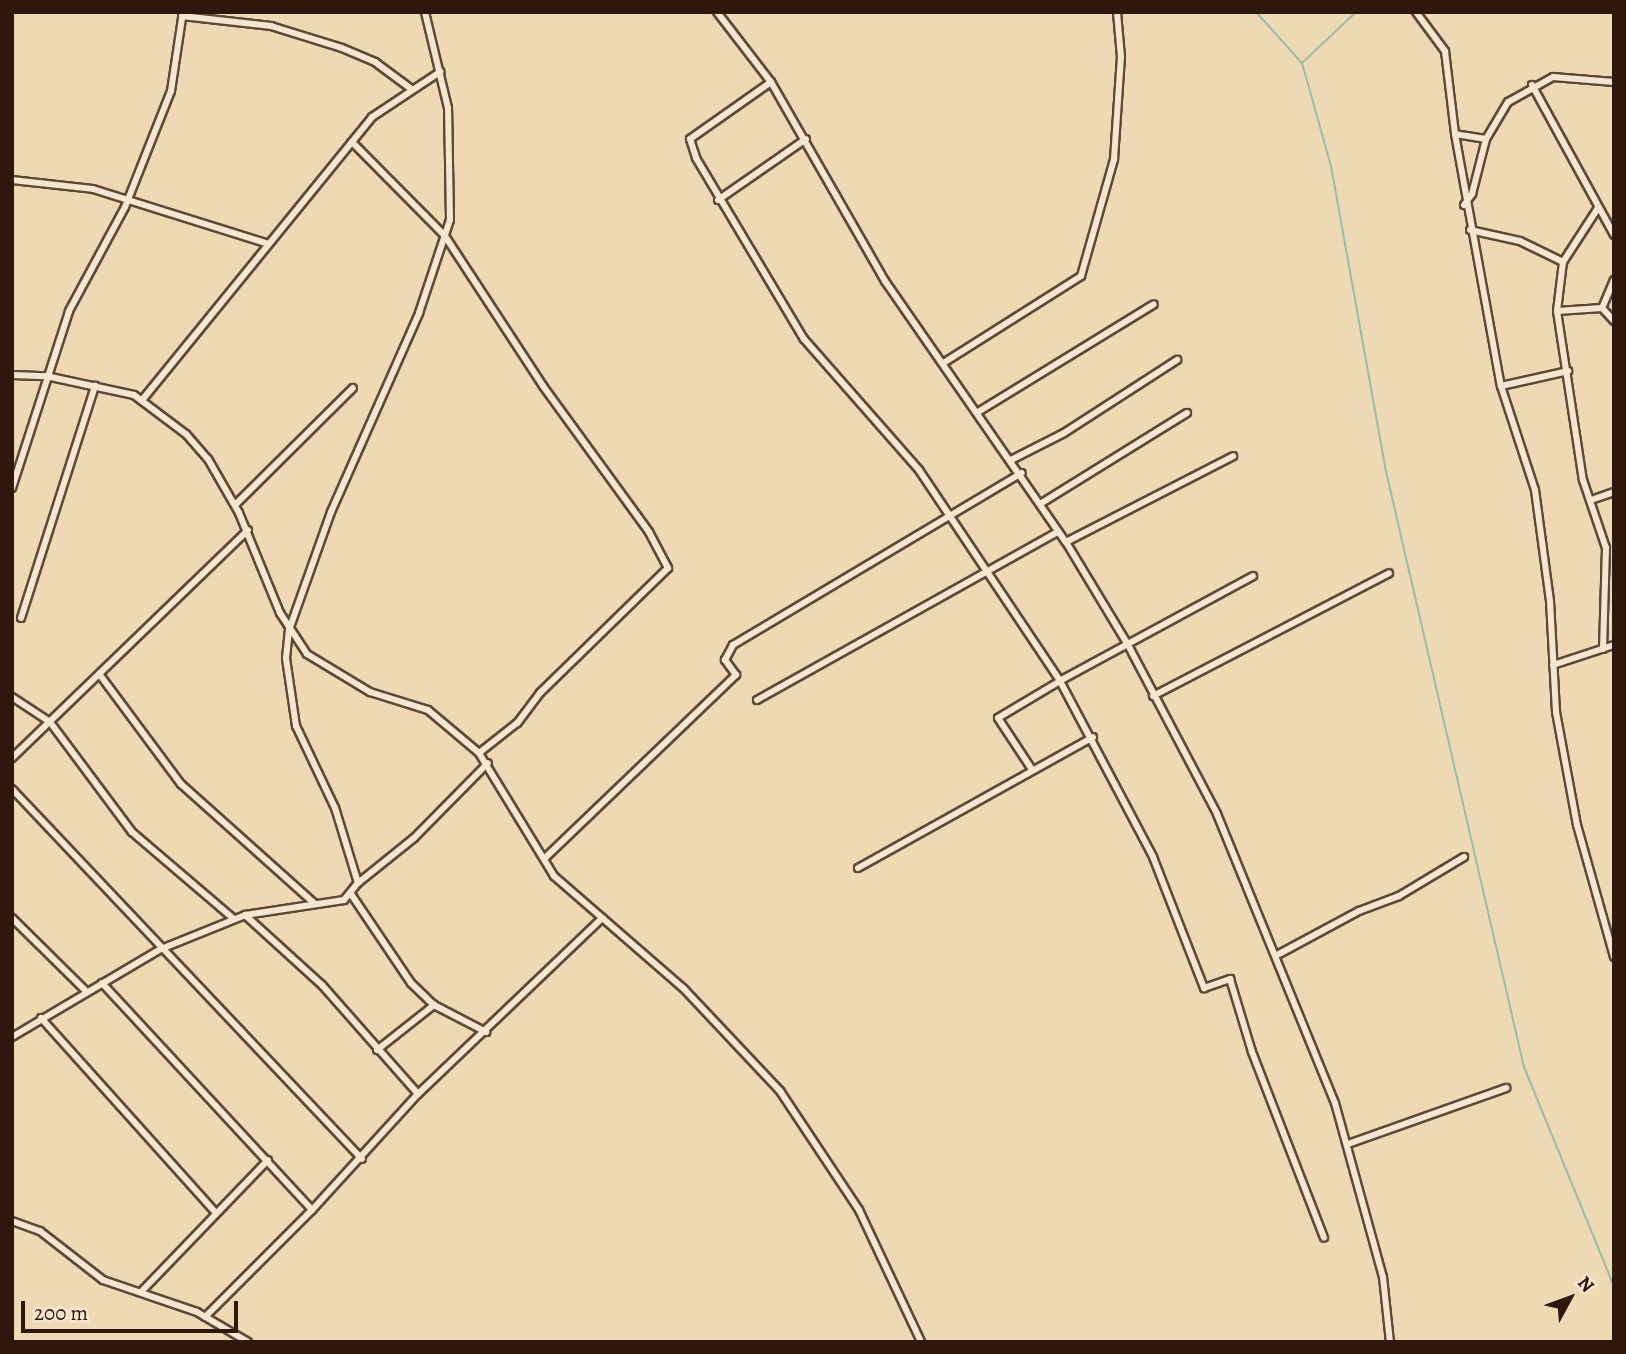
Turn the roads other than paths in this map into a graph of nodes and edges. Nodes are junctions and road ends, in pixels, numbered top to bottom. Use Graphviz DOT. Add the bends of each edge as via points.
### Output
graph roads {
  1 [pos="425,12"];
  2 [pos="717,12"];
  3 [pos="1117,12"];
  4 [pos="1416,12"];
  5 [pos="183,14"];
  6 [pos="440,72"];
  7 [pos="771,82"];
  8 [pos="1614,82"];
  9 [pos="1532,85"];
  10 [pos="410,88"];
  11 [pos="1455,134"];
  12 [pos="806,139"];
  13 [pos="1486,139"];
  14 [pos="352,142"];
  15 [pos="12,180"];
  16 [pos="128,197"];
  17 [pos="719,200"];
  18 [pos="1464,205"];
  19 [pos="1598,208"];
  20 [pos="1471,230"];
  21 [pos="1614,235"];
  22 [pos="445,236"];
  23 [pos="268,244"];
  24 [pos="1563,262"];
  25 [pos="1614,280"];
  26 [pos="1154,304"];
  27 [pos="1602,308"];
  28 [pos="1557,311"];
  29 [pos="1614,321"];
  30 [pos="1177,360"];
  31 [pos="945,362"];
  32 [pos="1569,371"];
  33 [pos="12,374"];
  34 [pos="46,376"];
  35 [pos="95,386"];
  36 [pos="1501,386"];
  37 [pos="353,388"];
  38 [pos="143,399"];
  39 [pos="978,412"];
  40 [pos="1187,413"];
  41 [pos="1233,456"];
  42 [pos="1011,460"];
  43 [pos="1022,473"];
  44 [pos="12,488"];
  45 [pos="1614,492"];
  46 [pos="1591,500"];
  47 [pos="1040,504"];
  48 [pos="235,505"];
  49 [pos="947,520"];
  50 [pos="248,530"];
  51 [pos="1058,532"];
  52 [pos="1066,542"];
  53 [pos="1389,573"];
  54 [pos="986,575"];
  55 [pos="1253,576"];
  56 [pos="21,618"];
  57 [pos="289,630"];
  58 [pos="1127,643"];
  59 [pos="1614,645"];
  60 [pos="1603,649"];
  61 [pos="1553,665"];
  62 [pos="100,675"];
  63 [pos="1060,681"];
  64 [pos="1153,696"];
  65 [pos="12,697"];
  66 [pos="757,700"];
  67 [pos="51,722"];
  68 [pos="1093,737"];
  69 [pos="479,753"];
  70 [pos="12,758"];
  71 [pos="488,763"];
  72 [pos="1031,768"];
  73 [pos="12,789"];
  74 [pos="1464,857"];
  75 [pos="545,858"];
  76 [pos="858,868"];
  77 [pos="358,883"];
  78 [pos="351,894"];
  79 [pos="314,903"];
  80 [pos="245,915"];
  81 [pos="12,918"];
  82 [pos="602,918"];
  83 [pos="234,919"];
  84 [pos="161,949"];
  85 [pos="1279,954"];
  86 [pos="1614,957"];
  87 [pos="102,983"];
  88 [pos="86,991"];
  89 [pos="434,1005"];
  90 [pos="41,1018"];
  91 [pos="486,1032"];
  92 [pos="12,1038"];
  93 [pos="377,1050"];
  94 [pos="1506,1088"];
  95 [pos="418,1094"];
  96 [pos="1348,1144"];
  97 [pos="362,1159"];
  98 [pos="268,1160"];
  99 [pos="312,1209"];
  100 [pos="215,1211"];
  101 [pos="12,1220"];
  102 [pos="1324,1238"];
  103 [pos="141,1292"];
  104 [pos="205,1317"];
  105 [pos="248,1342"];
  106 [pos="921,1342"];
  107 [pos="1390,1342"];
  1 -- 6 [label="street"];
  2 -- 7 [label="street"];
  3 -- 31 [label="street" via="1121,57 1114,159 1081,276"];
  4 -- 11 [label="street" via="1444,51"];
  5 -- 10 [label="street" via="271,26 342,48 375,62"];
  5 -- 16 [label="street" via="171,91"];
  6 -- 10 [label="street"];
  6 -- 22 [label="street" via="448,116 450,220"];
  7 -- 12 [label="street"];
  7 -- 17 [label="street" via="690,139"];
  8 -- 9 [label="street" via="1571,75"];
  9 -- 13 [label="street" via="1508,102"];
  9 -- 19 [label="street"];
  10 -- 14 [label="street" via="372,117"];
  11 -- 13 [label="street"];
  11 -- 18 [label="street"];
  12 -- 17 [label="street"];
  12 -- 31 [label="street" via="866,252"];
  13 -- 18 [label="street" via="1472,194"];
  14 -- 22 [label="street"];
  14 -- 23 [label="street"];
  15 -- 16 [label="street"];
  16 -- 23 [label="street"];
  16 -- 34 [label="street" via="69,311"];
  17 -- 49 [label="street" via="804,339 902,448"];
  18 -- 20 [label="street"];
  19 -- 21 [label="street"];
  19 -- 24 [label="street"];
  20 -- 24 [label="street" via="1520,241"];
  20 -- 36 [label="street"];
  22 -- 57 [label="street" via="419,313 351,461"];
  22 -- 69 [label="street" via="668,568 540,693 517,723"];
  23 -- 38 [label="street"];
  24 -- 28 [label="street"];
  25 -- 27 [label="street"];
  26 -- 39 [label="street"];
  27 -- 28 [label="street"];
  27 -- 29 [label="street"];
  28 -- 32 [label="street"];
  30 -- 42 [label="street" via="1064,433"];
  31 -- 39 [label="street"];
  32 -- 36 [label="street"];
  32 -- 46 [label="street" via="1583,480"];
  33 -- 34 [label="street"];
  34 -- 35 [label="street"];
  34 -- 44 [label="street"];
  35 -- 38 [label="street"];
  35 -- 56 [label="street"];
  36 -- 61 [label="street" via="1535,490"];
  37 -- 48 [label="street"];
  38 -- 48 [label="street" via="208,459"];
  39 -- 42 [label="street"];
  40 -- 47 [label="street"];
  41 -- 52 [label="street"];
  42 -- 43 [label="street"];
  43 -- 47 [label="street"];
  43 -- 49 [label="street"];
  45 -- 46 [label="street"];
  46 -- 60 [label="street" via="1606,548"];
  47 -- 51 [label="street"];
  48 -- 50 [label="street"];
  49 -- 54 [label="street"];
  49 -- 75 [label="street" via="733,645 725,660 736,675"];
  50 -- 57 [label="street"];
  50 -- 62 [label="street"];
  51 -- 52 [label="street"];
  51 -- 54 [label="street"];
  52 -- 58 [label="street"];
  53 -- 64 [label="street"];
  54 -- 63 [label="street"];
  54 -- 66 [label="street"];
  55 -- 58 [label="street"];
  57 -- 69 [label="street" via="307,654 337,677 428,710"];
  57 -- 77 [label="street" via="286,683 296,726 339,818"];
  58 -- 63 [label="street"];
  58 -- 64 [label="street"];
  59 -- 60 [label="street"];
  60 -- 61 [label="street"];
  61 -- 86 [label="street" via="1556,712 1577,825"];
  62 -- 67 [label="street"];
  62 -- 79 [label="street" via="181,784"];
  63 -- 68 [label="street"];
  63 -- 72 [label="street" via="998,718"];
  64 -- 85 [label="street" via="1217,814"];
  65 -- 67 [label="street"];
  67 -- 70 [label="street"];
  67 -- 83 [label="street" via="132,832"];
  68 -- 72 [label="street"];
  68 -- 102 [label="street" via="1153,857 1204,988 1230,979 1252,1052"];
  69 -- 71 [label="street"];
  71 -- 75 [label="street"];
  71 -- 77 [label="street" via="414,838"];
  72 -- 76 [label="street"];
  73 -- 84 [label="street"];
  74 -- 85 [label="street" via="1399,896 1359,911"];
  75 -- 82 [label="street" via="554,876"];
  77 -- 78 [label="street"];
  78 -- 79 [label="street"];
  78 -- 89 [label="street" via="394,960"];
  79 -- 80 [label="street"];
  80 -- 83 [label="street"];
  80 -- 93 [label="street" via="323,985"];
  81 -- 88 [label="street"];
  82 -- 91 [label="street"];
  82 -- 106 [label="street" via="684,989 780,1091 859,1210"];
  83 -- 84 [label="street"];
  84 -- 87 [label="street"];
  84 -- 97 [label="street"];
  85 -- 96 [label="street"];
  87 -- 88 [label="street"];
  87 -- 98 [label="street" via="218,1113"];
  88 -- 90 [label="street"];
  89 -- 91 [label="street"];
  89 -- 93 [label="street"];
  90 -- 92 [label="street"];
  90 -- 100 [label="street"];
  91 -- 95 [label="street"];
  93 -- 95 [label="street"];
  94 -- 96 [label="street"];
  95 -- 97 [label="street"];
  96 -- 107 [label="street" via="1383,1277"];
  97 -- 99 [label="street"];
  98 -- 99 [label="street"];
  98 -- 100 [label="street"];
  99 -- 104 [label="street"];
  100 -- 103 [label="street"];
  101 -- 103 [label="street" via="40,1231 103,1279"];
  103 -- 104 [label="street"];
  104 -- 105 [label="street"];
}
